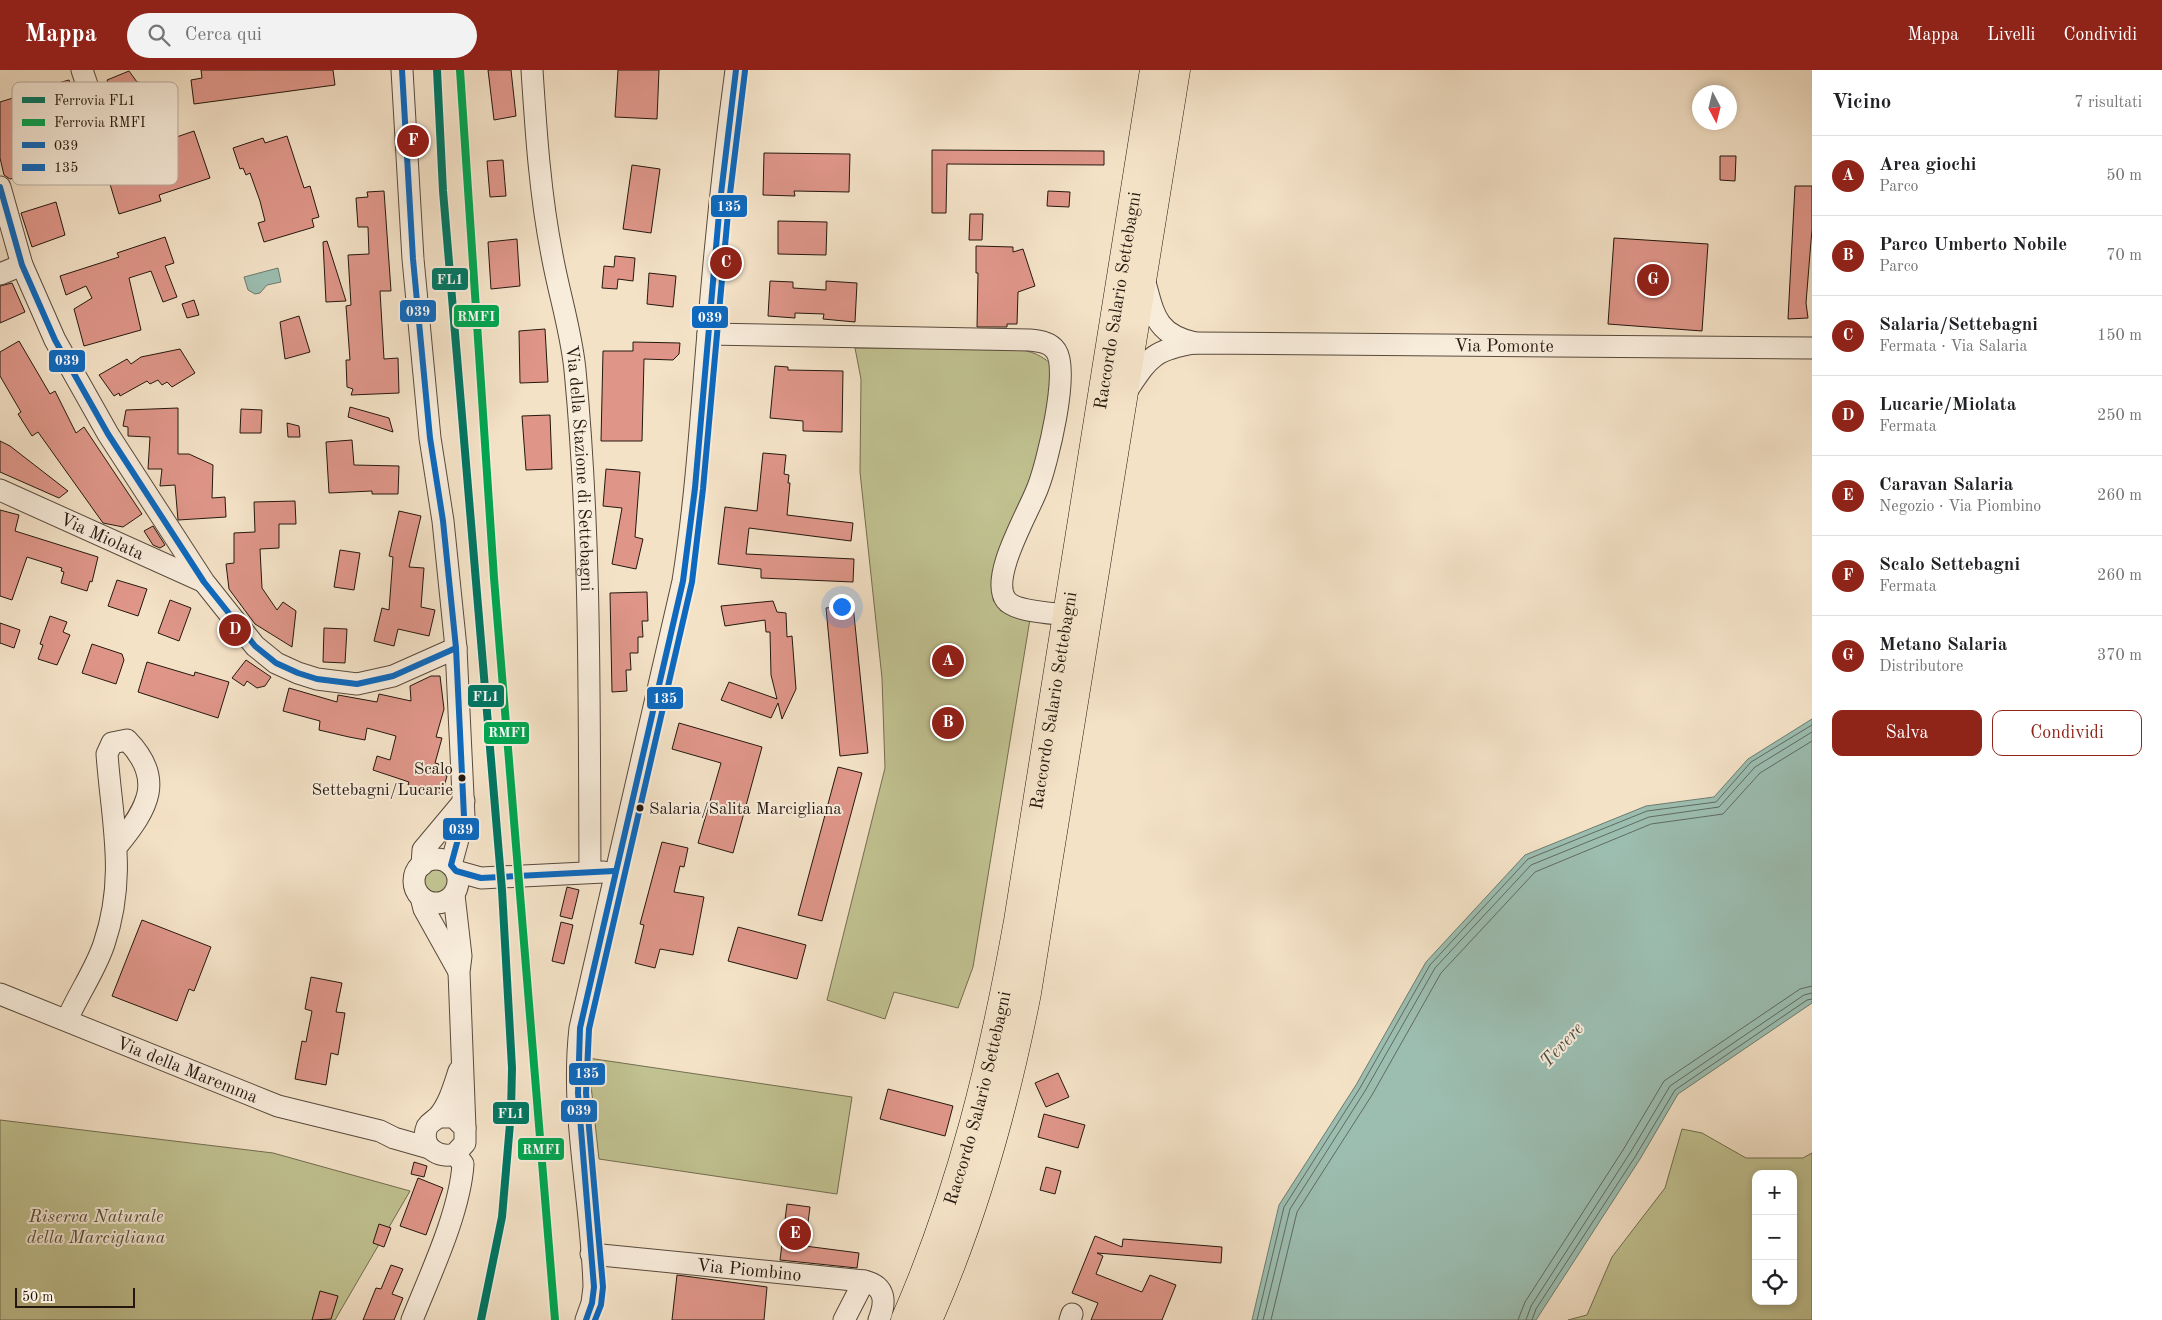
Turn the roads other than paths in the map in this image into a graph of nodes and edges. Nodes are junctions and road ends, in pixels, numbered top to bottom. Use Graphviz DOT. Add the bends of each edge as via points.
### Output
graph roads {
  1 [pos="82,70"];
  2 [pos="402,70"];
  3 [pos="532,70"];
  4 [pos="736,70"];
  5 [pos="1154,70"];
  6 [pos="1176,70"];
  7 [pos="86,82"];
  8 [pos="0,188"];
  9 [pos="22,265"];
  10 [pos="0,274"];
  11 [pos="1144,275"];
  12 [pos="708,334"];
  13 [pos="1195,343"];
  14 [pos="1812,348"];
  15 [pos="1125,393"];
  16 [pos="0,490"];
  17 [pos="204,582"];
  18 [pos="1068,615"];
  19 [pos="456,648"];
  20 [pos="464,801"];
  21 [pos="118,845"];
  22 [pos="422,865"];
  23 [pos="590,872"];
  24 [pos="614,872"];
  25 [pos="454,880"];
  26 [pos="421,897"];
  27 [pos="459,972"];
  28 [pos="0,994"];
  29 [pos="67,1020"];
  30 [pos="462,1061"];
  31 [pos="434,1120"];
  32 [pos="465,1128"];
  33 [pos="380,1131"];
  34 [pos="430,1148"];
  35 [pos="455,1154"];
  36 [pos="592,1254"];
  37 [pos="864,1281"];
  38 [pos="412,1320"];
  39 [pos="586,1320"];
  40 [pos="844,1320"];
  41 [pos="879,1320"];
  42 [pos="905,1320"];
  43 [pos="928,1320"];
  1 -- 7 [label="street"];
  2 -- 19 [label="street" via="413,259 430,438 443,521"];
  3 -- 23 [label="street, Via della Stazione di Settebagni" via="548,234 569,327 578,406 586,564"];
  4 -- 12 [label="street" via="721,185"];
  5 -- 18 [label="main road, Raccordo Salario Settebagni"];
  6 -- 11 [label="main road, Raccordo Salario Settebagni"];
  8 -- 9 [label="street"];
  9 -- 10 [label="street"];
  9 -- 17 [label="street" via="55,340 108,434"];
  11 -- 13 [label="street, Via Pomonte" via="1154,314 1162,328 1174,337"];
  11 -- 15 [label="main road, Raccordo Salario Settebagni"];
  12 -- 18 [label="street" via="1029,340 1052,346 1062,370 1058,404 1039,486 1009,555 1002,588 1005,599 1014,607"];
  12 -- 24 [label="street" via="683,581"];
  13 -- 14 [label="street, Via Pomonte"];
  13 -- 15 [label="street, Via Pomonte" via="1174,346 1156,354"];
  15 -- 43 [label="main road, Raccordo Salario Settebagni" via="1016,1048 962,1239"];
  16 -- 17 [label="street, Via Miolata"];
  17 -- 19 [label="street" via="255,646 276,662 317,679 357,684 379,680"];
  18 -- 42 [label="main road, Raccordo Salario Settebagni" via="996,1042 956,1188 939,1239"];
  19 -- 20 [label="street"];
  20 -- 22 [label="street" via="423,850"];
  20 -- 25 [label="street"];
  21 -- 29 [label="street" via="116,897 106,936 92,973"];
  22 -- 25 [label="street" via="440,860"];
  22 -- 26 [label="street" via="417,870 414,884"];
  23 -- 24 [label="street"];
  23 -- 25 [label="street"];
  24 -- 36 [label="street" via="578,1050 579,1129"];
  25 -- 26 [label="street" via="442,902 434,903"];
  25 -- 27 [label="street" via="461,956"];
  26 -- 27 [label="street" via="424,909"];
  27 -- 30 [label="street"];
  28 -- 29 [label="street, Via della Maremma"];
  29 -- 33 [label="street, Via della Maremma" via="278,1106"];
  30 -- 31 [label="street" via="450,1097"];
  30 -- 32 [label="street"];
  31 -- 32 [label="street" via="454,1117"];
  31 -- 33 [label="street, Via della Maremma"];
  31 -- 34 [label="street" via="425,1135"];
  32 -- 35 [label="street" via="465,1143"];
  33 -- 34 [label="street, Via della Maremma"];
  34 -- 35 [label="street" via="441,1156"];
  35 -- 38 [label="street" via="463,1164 460,1187 440,1251"];
  36 -- 37 [label="street, Via Piombino"];
  36 -- 39 [label="street" via="594,1292"];
  37 -- 40 [label="street"];
  37 -- 41 [label="street" via="875,1285 883,1294 884,1305"];
}
